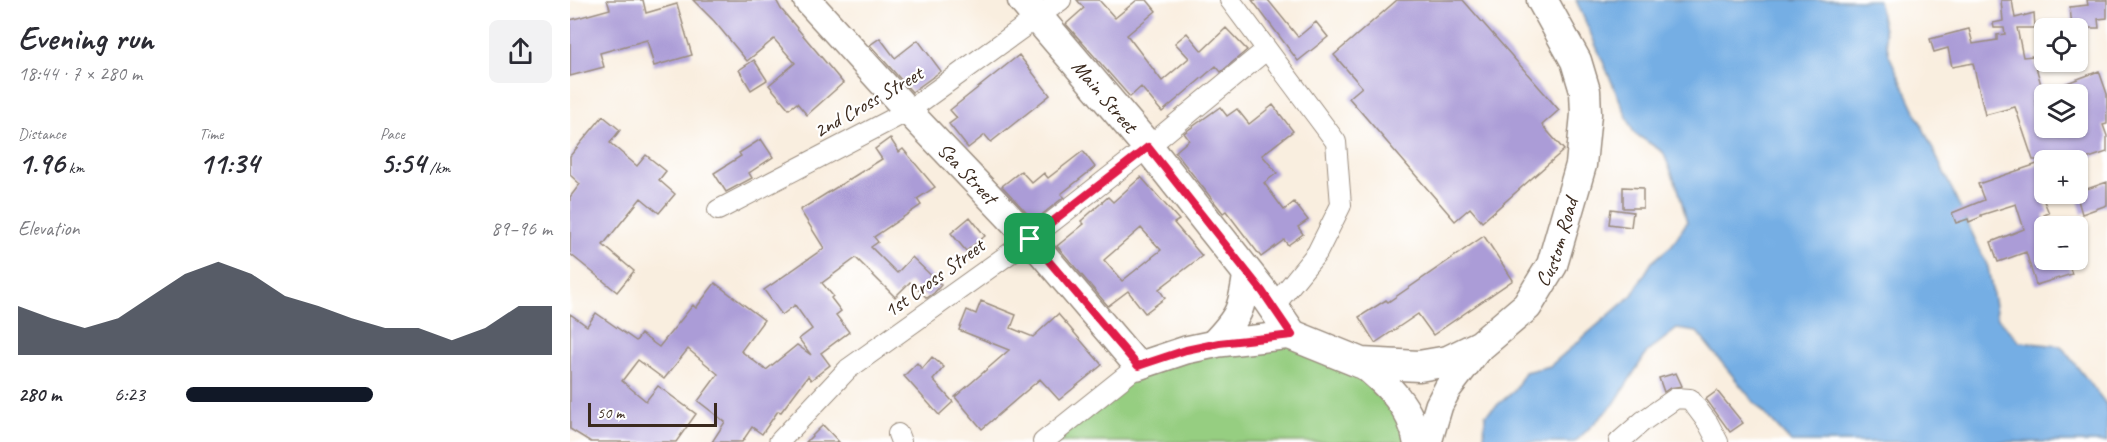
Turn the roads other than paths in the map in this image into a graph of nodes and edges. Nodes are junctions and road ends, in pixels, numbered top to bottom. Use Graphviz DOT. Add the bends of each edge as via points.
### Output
graph roads {
  1 [pos="807,0"];
  2 [pos="1061,0"];
  3 [pos="1230,0"];
  4 [pos="1542,0"];
  5 [pos="1029,9"];
  6 [pos="1266,50"];
  7 [pos="908,111"];
  8 [pos="1148,147"];
  9 [pos="718,210"];
  10 [pos="1030,239"];
  11 [pos="1247,272"];
  12 [pos="1274,306"];
  13 [pos="1292,335"];
  14 [pos="1213,344"];
  15 [pos="1481,345"];
  16 [pos="1361,363"];
  17 [pos="1138,366"];
  18 [pos="779,442"];
  19 [pos="1042,442"];
  20 [pos="1417,442"];
  21 [pos="1428,442"];
  22 [pos="1619,442"];
  23 [pos="1718,442"];
  1 -- 7 [label="street, Sea Street"];
  2 -- 5 [label="street, 2nd Cross Street"];
  3 -- 6 [label="street"];
  4 -- 15 [label="main road, Custom Road" via="1576,61 1585,91 1581,165 1552,265 1527,306"];
  5 -- 7 [label="street, 2nd Cross Street"];
  5 -- 8 [label="main road, Main Street"];
  6 -- 8 [label="street, 1st Cross Street"];
  6 -- 12 [label="street" via="1336,142 1341,205 1317,253"];
  7 -- 9 [label="street, 2nd Cross Street"];
  7 -- 10 [label="street, Sea Street"];
  8 -- 10 [label="street, 1st Cross Street"];
  8 -- 11 [label="main road, Main Street"];
  10 -- 17 [label="street, Sea Street"];
  10 -- 18 [label="street, 1st Cross Street" via="848,369"];
  11 -- 12 [label="main road, Main Street"];
  11 -- 14 [label="street" via="1244,301 1233,323"];
  12 -- 13 [label="main road, Main Street"];
  13 -- 14 [label="street"];
  13 -- 16 [label="main road"];
  14 -- 17 [label="street"];
  15 -- 16 [label="main road, Custom Road" via="1448,361 1419,366"];
  15 -- 21 [label="street" via="1448,387"];
  16 -- 20 [label="street" via="1404,406"];
  17 -- 19 [label="street"];
  22 -- 23 [label="street" via="1676,398 1689,399"];
}
